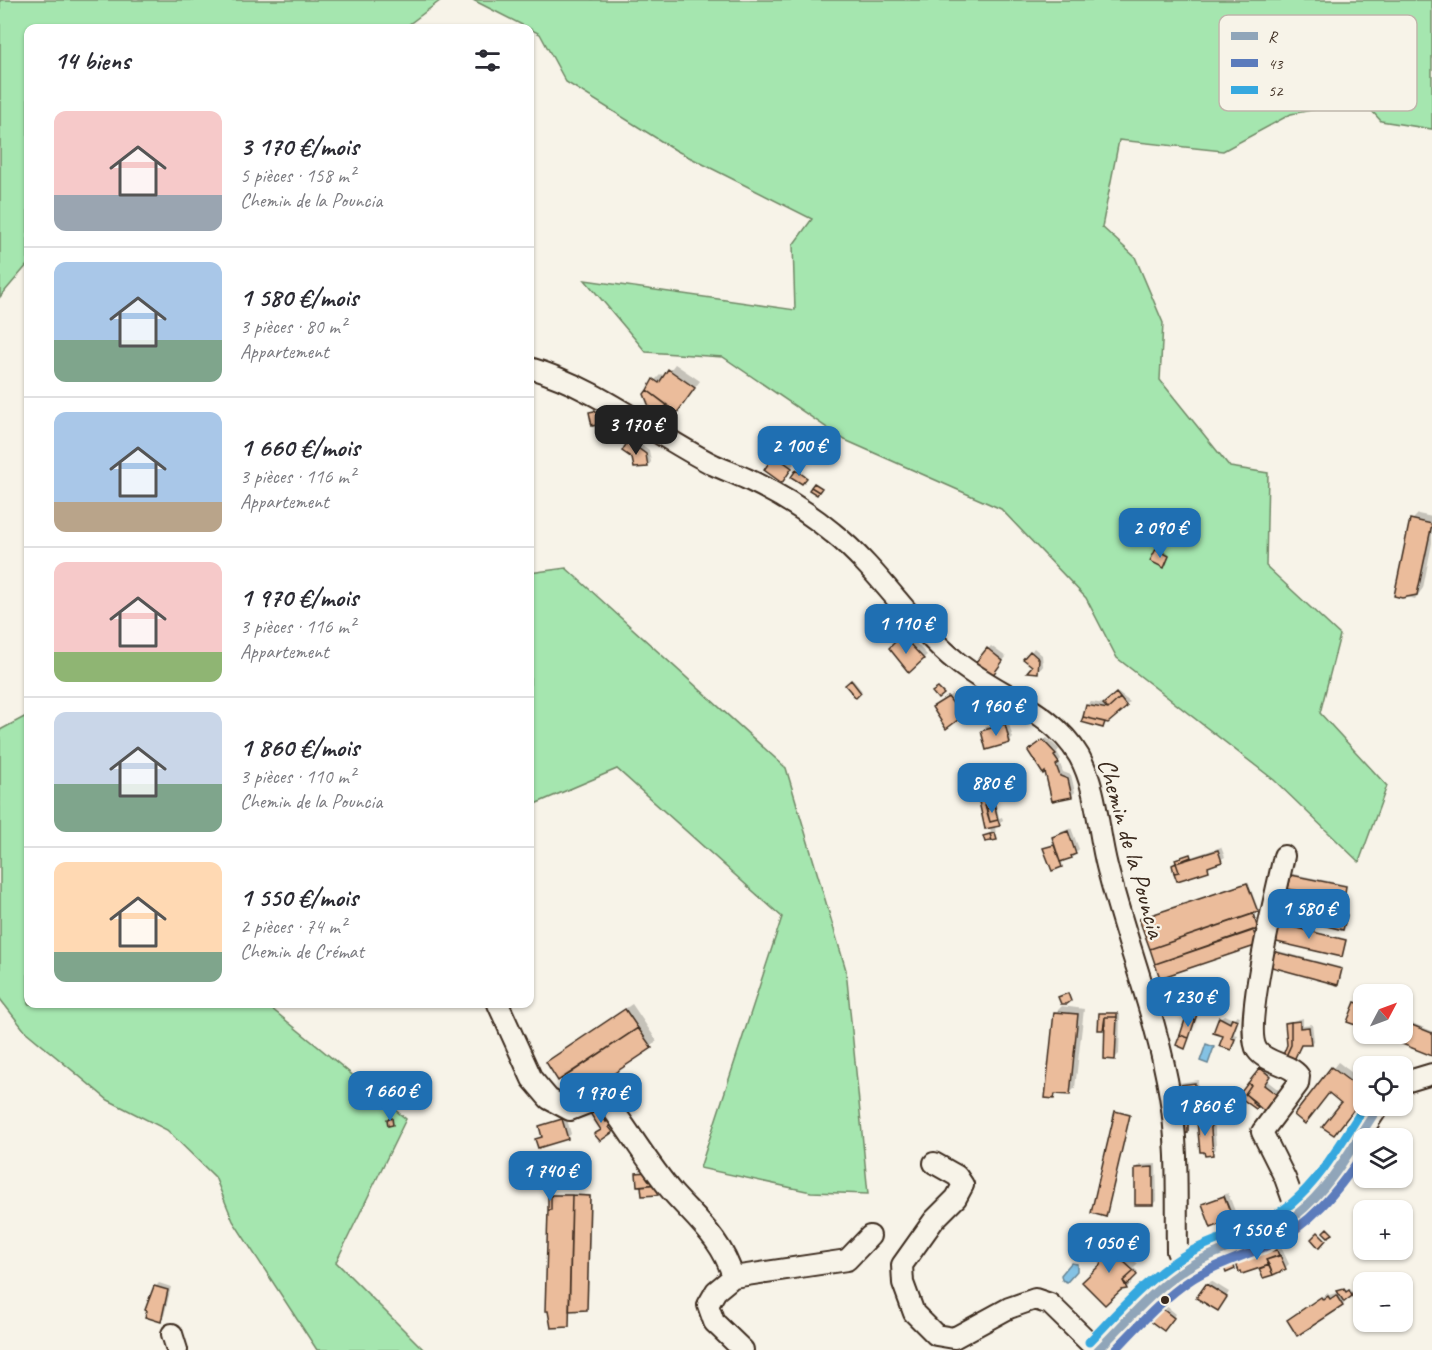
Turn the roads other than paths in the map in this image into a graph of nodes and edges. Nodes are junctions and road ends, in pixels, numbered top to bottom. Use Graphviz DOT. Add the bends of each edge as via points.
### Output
graph roads {
  1 [pos="534,370"];
  2 [pos="1284,856"];
  3 [pos="500,1008"];
  4 [pos="1432,1074"];
  5 [pos="1413,1080"];
  6 [pos="1372,1116"];
  7 [pos="934,1163"];
  8 [pos="1298,1214"];
  9 [pos="870,1236"];
  10 [pos="1185,1270"];
  11 [pos="733,1278"];
  12 [pos="743,1350"];
  13 [pos="1097,1350"];
  1 -- 10 [label="street, Chemin de la Pouncia" via="575,386 715,466 747,479 834,533 952,658 1006,697 1041,716 1078,755 1088,778 1107,868 1165,1067 1174,1130 1177,1251"];
  2 -- 8 [label="street" via="1258,980 1253,1042 1259,1053 1295,1070 1299,1076 1298,1084 1262,1132"];
  3 -- 11 [label="street" via="532,1079 549,1098 570,1110 598,1099 608,1103 673,1193 723,1250"];
  4 -- 5 [label="street"];
  6 -- 8 [label="street" via="1336,1169"];
  7 -- 13 [label="street" via="957,1176 963,1185 902,1265 903,1283 914,1313 936,1335 954,1338 1009,1308 1035,1299 1050,1304"];
  8 -- 10 [label="street"];
  9 -- 11 [label="street" via="847,1260"];
  10 -- 13 [label="street"];
  11 -- 12 [label="street" via="708,1305 714,1322"];
}
